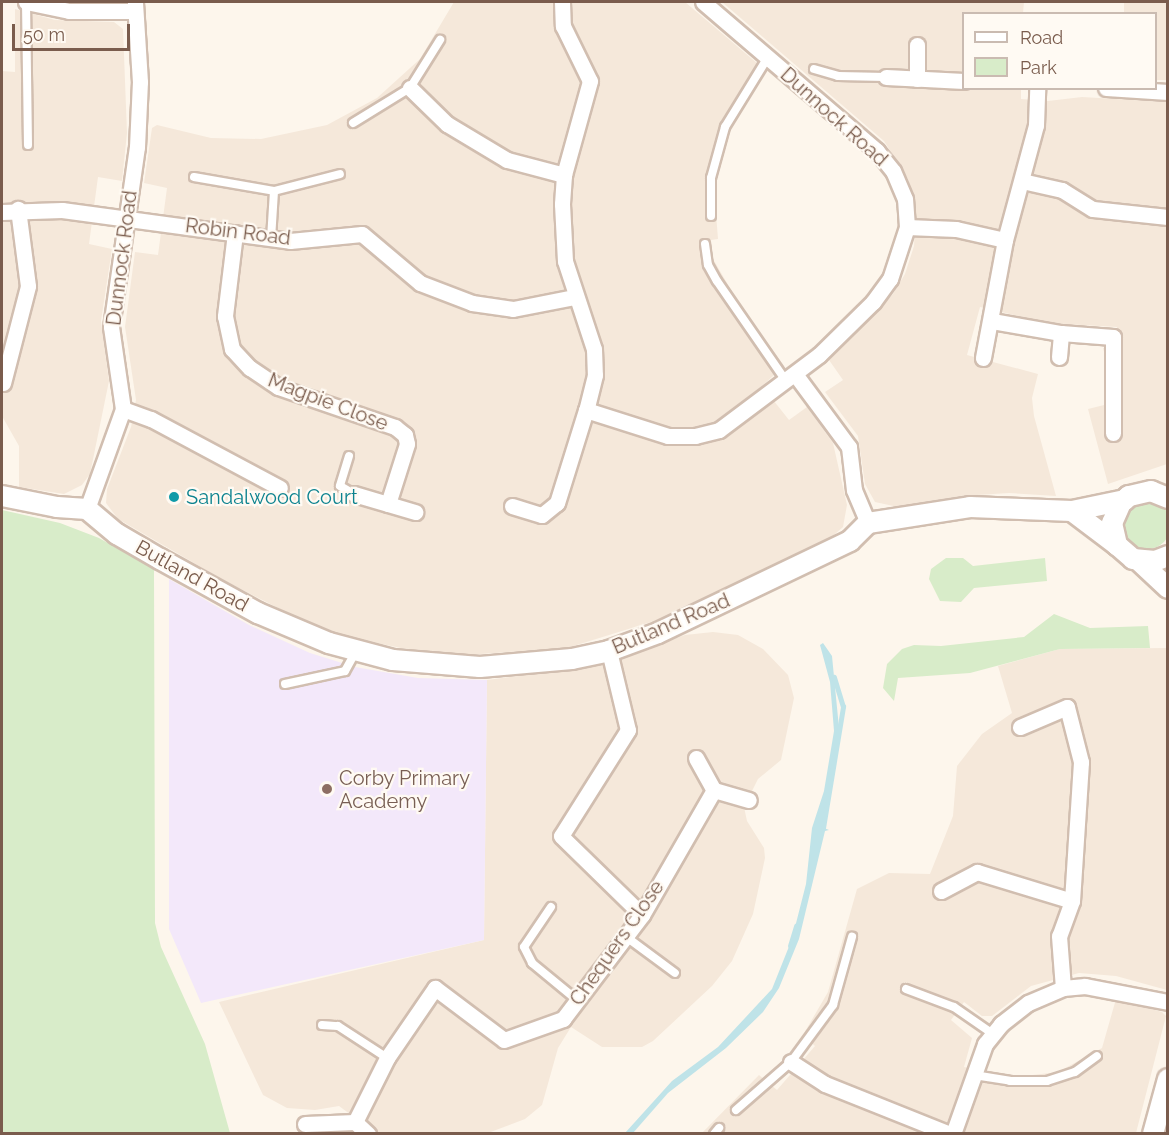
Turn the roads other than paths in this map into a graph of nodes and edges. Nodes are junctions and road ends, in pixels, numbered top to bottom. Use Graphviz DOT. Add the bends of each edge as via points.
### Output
graph roads {
  1 [pos="26,2"];
  2 [pos="562,2"];
  3 [pos="703,2"];
  4 [pos="135,6"];
  5 [pos="440,40"];
  6 [pos="916,45"];
  7 [pos="768,57"];
  8 [pos="814,69"];
  9 [pos="886,77"];
  10 [pos="917,78"];
  11 [pos="962,81"];
  12 [pos="410,88"];
  13 [pos="1037,90"];
  14 [pos="1136,90"];
  15 [pos="1167,92"];
  16 [pos="353,123"];
  17 [pos="28,145"];
  18 [pos="340,174"];
  19 [pos="564,175"];
  20 [pos="194,177"];
  21 [pos="1022,181"];
  22 [pos="274,191"];
  23 [pos="18,209"];
  24 [pos="2,212"];
  25 [pos="128,216"];
  26 [pos="711,216"];
  27 [pos="1167,217"];
  28 [pos="907,227"];
  29 [pos="235,233"];
  30 [pos="271,239"];
  31 [pos="1005,240"];
  32 [pos="705,244"];
  33 [pos="575,297"];
  34 [pos="992,321"];
  35 [pos="1060,333"];
  36 [pos="1059,357"];
  37 [pos="984,358"];
  38 [pos="791,378"];
  39 [pos="3,383"];
  40 [pos="123,410"];
  41 [pos="586,411"];
  42 [pos="1113,432"];
  43 [pos="349,456"];
  44 [pos="280,488"];
  45 [pos="1162,490"];
  46 [pos="354,494"];
  47 [pos="2,496"];
  48 [pos="1125,500"];
  49 [pos="388,504"];
  50 [pos="512,506"];
  51 [pos="87,508"];
  52 [pos="1072,511"];
  53 [pos="415,512"];
  54 [pos="868,524"];
  55 [pos="1117,545"];
  56 [pos="1167,556"];
  57 [pos="1138,560"];
  58 [pos="1167,588"];
  59 [pos="356,651"];
  60 [pos="609,651"];
  61 [pos="285,684"];
  62 [pos="1020,727"];
  63 [pos="696,758"];
  64 [pos="714,790"];
  65 [pos="749,800"];
  66 [pos="941,891"];
  67 [pos="1072,901"];
  68 [pos="551,907"];
  69 [pos="642,915"];
  70 [pos="625,936"];
  71 [pos="852,937"];
  72 [pos="675,973"];
  73 [pos="1063,988"];
  74 [pos="906,989"];
  75 [pos="577,1000"];
  76 [pos="1167,1002"];
  77 [pos="322,1025"];
  78 [pos="993,1034"];
  79 [pos="1097,1056"];
  80 [pos="387,1058"];
  81 [pos="791,1062"];
  82 [pos="974,1075"];
  83 [pos="1167,1079"];
  84 [pos="736,1110"];
  85 [pos="355,1122"];
  86 [pos="305,1124"];
  87 [pos="1159,1127"];
  88 [pos="368,1134"];
  89 [pos="951,1134"];
  1 -- 4 [label="street" via="69,11"];
  1 -- 17 [label="lane"];
  2 -- 19 [label="street" via="563,26 590,81"];
  3 -- 7 [label="street, Dunnock Road"];
  4 -- 25 [label="street, Dunnock Road" via="140,82"];
  5 -- 12 [label="lane"];
  6 -- 10 [label="street"];
  7 -- 26 [label="lane" via="725,126 711,178"];
  7 -- 28 [label="street, Dunnock Road" via="877,151 897,180"];
  8 -- 9 [label="lane" via="838,76"];
  9 -- 10 [label="street"];
  10 -- 11 [label="street"];
  12 -- 16 [label="lane"];
  12 -- 19 [label="street" via="447,124 507,160"];
  13 -- 21 [label="street" via="1036,125"];
  14 -- 15 [label="street"];
  18 -- 22 [label="lane"];
  19 -- 33 [label="street" via="563,245"];
  20 -- 22 [label="lane"];
  21 -- 27 [label="street" via="1062,190 1093,209"];
  21 -- 31 [label="street"];
  22 -- 30 [label="lane"];
  23 -- 24 [label="street, Robin Road"];
  23 -- 25 [label="street, Robin Road"];
  23 -- 39 [label="street" via="28,286"];
  25 -- 29 [label="street, Robin Road"];
  25 -- 40 [label="street, Dunnock Road" via="111,327"];
  28 -- 31 [label="street" via="956,229"];
  28 -- 38 [label="street, Dunnock Road" via="890,279 873,302"];
  29 -- 30 [label="street, Robin Road"];
  29 -- 49 [label="street, Magpie Close" via="225,316 232,349 250,368 278,387 395,427 405,435 407,444"];
  30 -- 33 [label="street, Robin Road" via="362,234 420,282 455,298 494,308 536,307"];
  31 -- 34 [label="street"];
  32 -- 38 [label="lane" via="708,265 717,281"];
  33 -- 41 [label="street" via="591,332 595,361"];
  34 -- 35 [label="street"];
  34 -- 37 [label="street"];
  35 -- 36 [label="street"];
  35 -- 42 [label="street" via="1113,337"];
  38 -- 41 [label="street, Dunnock Road" via="719,430 695,436 668,436"];
  38 -- 54 [label="street" via="849,447 854,490"];
  40 -- 44 [label="street" via="151,419"];
  40 -- 51 [label="street, Dunnock Road"];
  41 -- 50 [label="street" via="557,503 542,515"];
  43 -- 46 [label="lane" via="340,486"];
  45 -- 48 [label="street"];
  46 -- 49 [label="street"];
  47 -- 51 [label="street" via="57,507"];
  48 -- 52 [label="street"];
  48 -- 55 [label="street" via="1112,523"];
  49 -- 53 [label="street"];
  51 -- 59 [label="street, Butland Road" via="117,534 258,613"];
  52 -- 54 [label="street" via="981,506"];
  52 -- 55 [label="street"];
  54 -- 60 [label="street, Butland Road" via="850,541 828,552 707,611"];
  55 -- 57 [label="street"];
  56 -- 57 [label="street" via="1155,561"];
  57 -- 58 [label="street"];
  59 -- 60 [label="street, Butland Road" via="429,664 480,667 534,664"];
  59 -- 61 [label="lane" via="345,671"];
  60 -- 69 [label="street" via="628,730 561,836"];
  62 -- 67 [label="street" via="1067,706 1081,762"];
  63 -- 64 [label="street"];
  64 -- 65 [label="street"];
  64 -- 69 [label="street, Chequers Close"];
  66 -- 67 [label="street" via="977,872"];
  67 -- 73 [label="street" via="1059,936"];
  68 -- 75 [label="lane" via="524,947 532,963"];
  69 -- 70 [label="street, Chequers Close"];
  70 -- 72 [label="lane"];
  70 -- 75 [label="street, Chequers Close"];
  71 -- 81 [label="lane" via="832,1005"];
  73 -- 76 [label="street" via="1106,987"];
  73 -- 78 [label="street" via="1028,1003"];
  74 -- 78 [label="lane" via="954,1007"];
  75 -- 80 [label="street, Chequers Close" via="562,1019 504,1040 435,988"];
  77 -- 80 [label="lane" via="338,1026"];
  78 -- 82 [label="street"];
  79 -- 82 [label="lane" via="1075,1072 1047,1081 1010,1081"];
  80 -- 85 [label="street, Chequers Close"];
  81 -- 84 [label="lane"];
  81 -- 89 [label="street" via="825,1084"];
  82 -- 89 [label="street"];
  83 -- 87 [label="street"];
  85 -- 86 [label="street"];
  85 -- 88 [label="street"];
}
